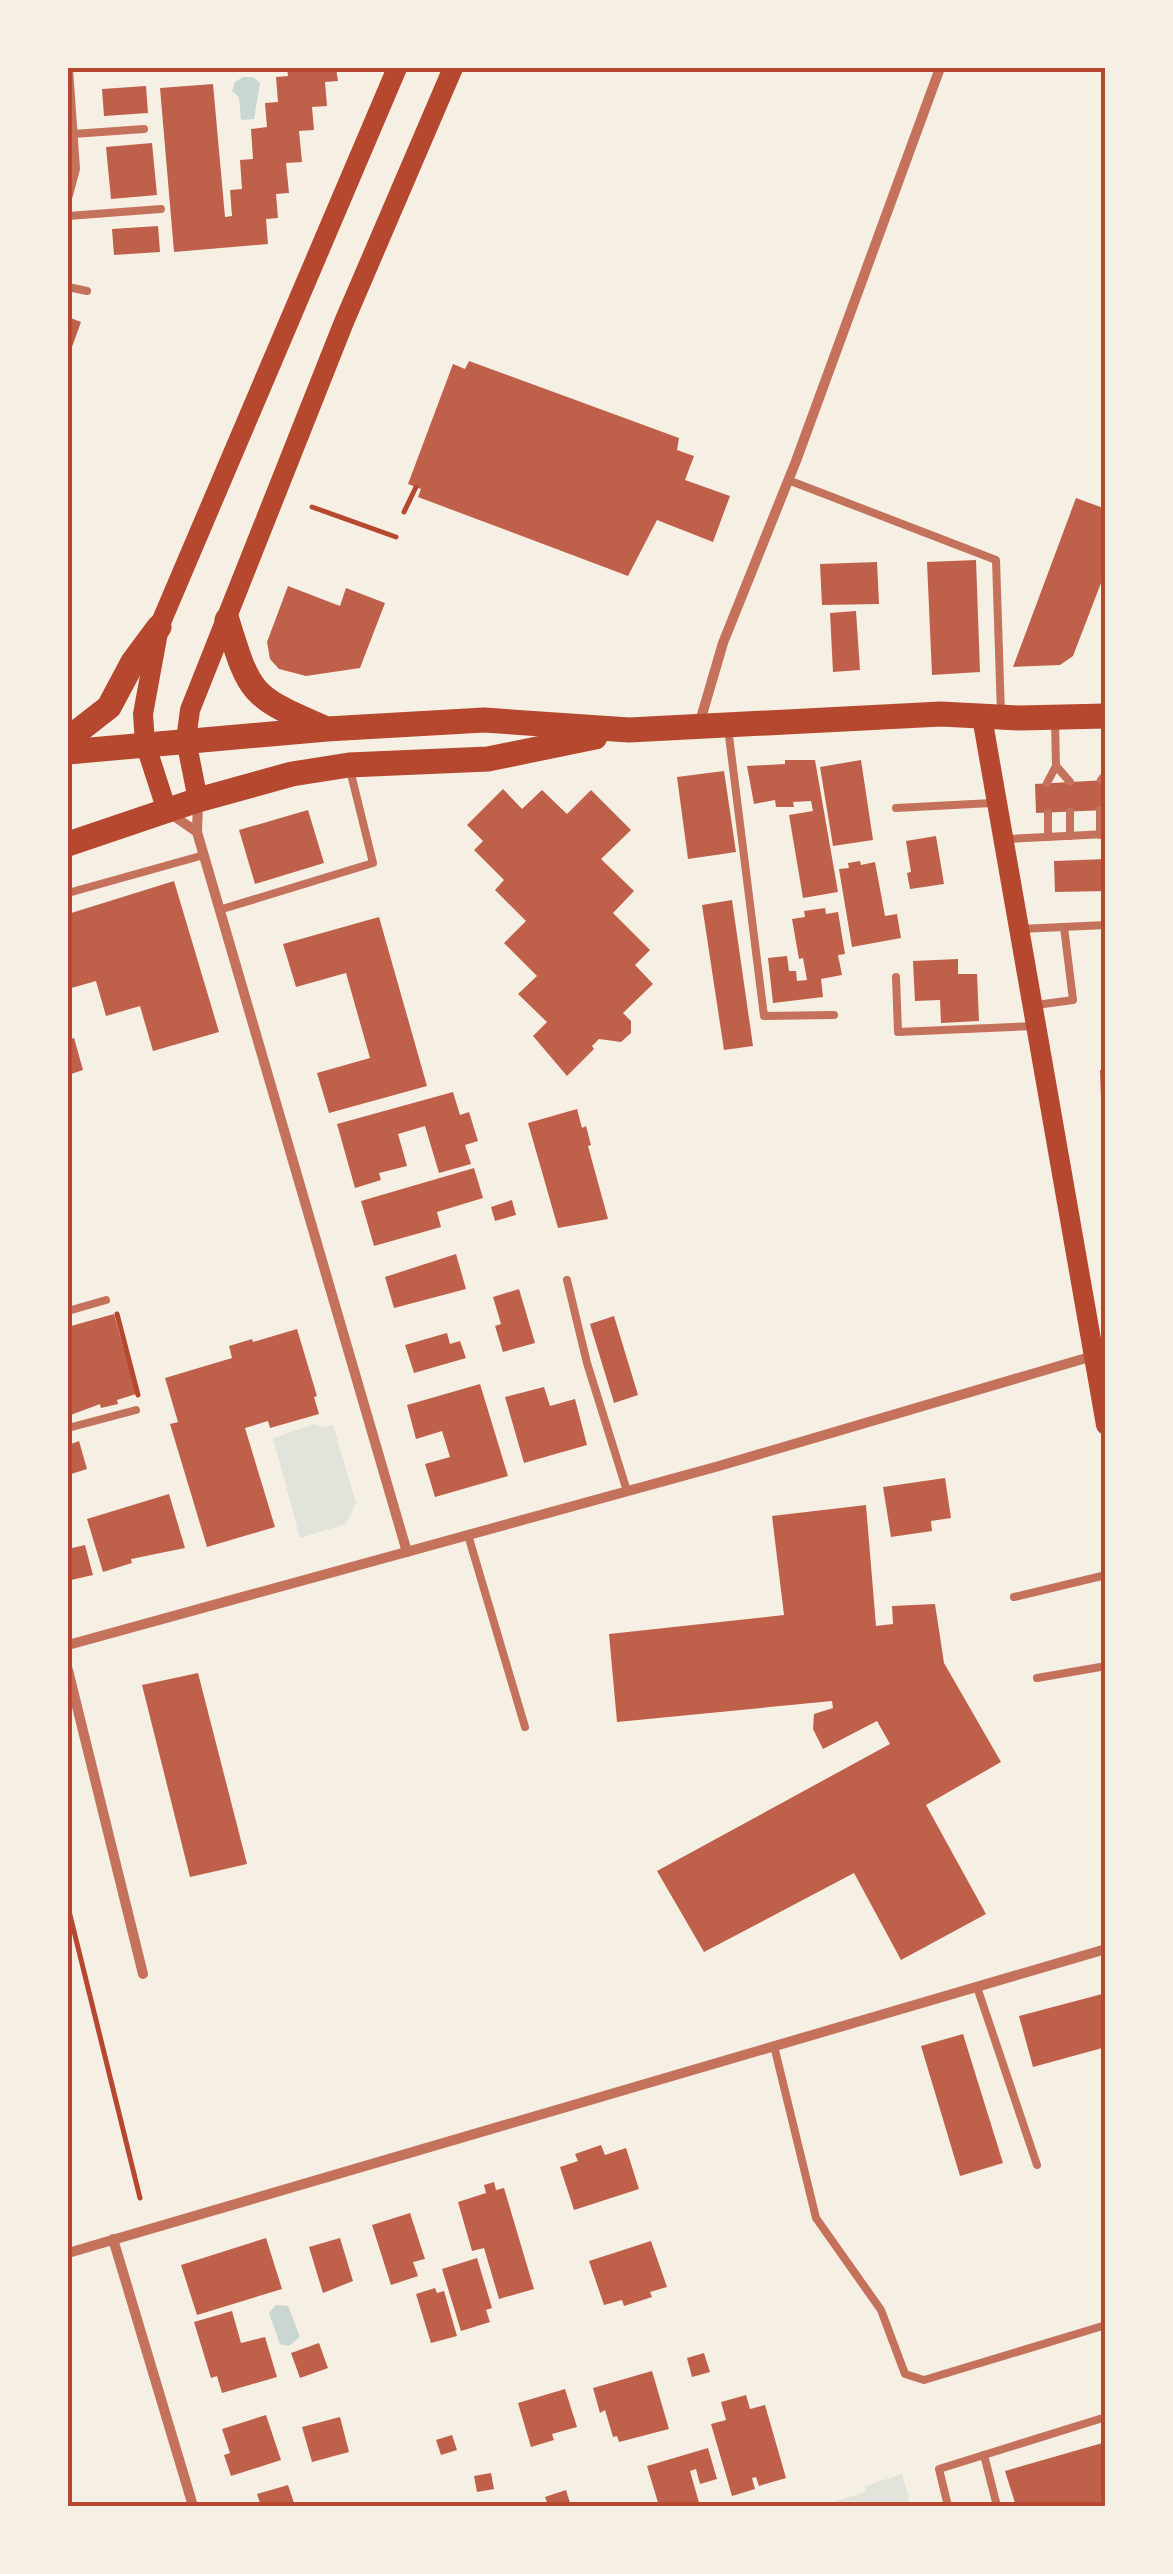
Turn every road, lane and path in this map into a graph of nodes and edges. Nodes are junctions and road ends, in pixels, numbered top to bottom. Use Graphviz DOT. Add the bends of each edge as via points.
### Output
graph roads {
  1 [pos="68,68"];
  2 [pos="396,68"];
  3 [pos="453,68"];
  4 [pos="940,68"];
  5 [pos="144,128"];
  6 [pos="73,134"];
  7 [pos="68,195"];
  8 [pos="161,209"];
  9 [pos="68,216"];
  10 [pos="68,287"];
  11 [pos="86,291"];
  12 [pos="788,480"];
  13 [pos="416,488"];
  14 [pos="312,506"];
  15 [pos="404,512"];
  16 [pos="396,536"];
  17 [pos="227,620"];
  18 [pos="159,627"];
  19 [pos="1106,716"];
  20 [pos="991,718"];
  21 [pos="1054,718"];
  22 [pos="727,724"];
  23 [pos="699,726"];
  24 [pos="327,729"];
  25 [pos="629,730"];
  26 [pos="68,739"];
  27 [pos="186,740"];
  28 [pos="145,743"];
  29 [pos="68,752"];
  30 [pos="349,765"];
  31 [pos="1056,766"];
  32 [pos="1070,782"];
  33 [pos="1046,783"];
  34 [pos="198,800"];
  35 [pos="997,802"];
  36 [pos="896,808"];
  37 [pos="1100,810"];
  38 [pos="167,811"];
  39 [pos="1070,812"];
  40 [pos="1048,813"];
  41 [pos="197,832"];
  42 [pos="1103,834"];
  43 [pos="1070,836"];
  44 [pos="1048,837"];
  45 [pos="1003,839"];
  46 [pos="68,844"];
  47 [pos="204,854"];
  48 [pos="68,892"];
  49 [pos="219,910"];
  50 [pos="1106,925"];
  51 [pos="1064,927"];
  52 [pos="1019,929"];
  53 [pos="896,977"];
  54 [pos="834,1014"];
  55 [pos="1034,1016"];
  56 [pos="566,1280"];
  57 [pos="106,1300"];
  58 [pos="68,1311"];
  59 [pos="1094,1356"];
  60 [pos="136,1410"];
  61 [pos="1106,1426"];
  62 [pos="68,1428"];
  63 [pos="628,1491"];
  64 [pos="468,1535"];
  65 [pos="407,1552"];
  66 [pos="1106,1574"];
  67 [pos="1014,1597"];
  68 [pos="68,1645"];
  69 [pos="1106,1666"];
  70 [pos="68,1670"];
  71 [pos="1037,1678"];
  72 [pos="525,1727"];
  73 [pos="68,1907"];
  74 [pos="1106,1949"];
  75 [pos="144,1974"];
  76 [pos="977,1987"];
  77 [pos="774,2046"];
  78 [pos="1036,2165"];
  79 [pos="140,2198"];
  80 [pos="113,2239"];
  81 [pos="68,2253"];
  82 [pos="1106,2325"];
  83 [pos="1106,2417"];
  84 [pos="984,2455"];
  85 [pos="193,2506"];
  86 [pos="948,2506"];
  87 [pos="997,2506"];
  1 -- 6 [label="street"];
  2 -- 18 [label="main road"];
  3 -- 17 [label="main road"];
  4 -- 12 [label="street"];
  5 -- 6 [label="lane"];
  6 -- 7 [label="street"];
  8 -- 9 [label="lane"];
  10 -- 11 [label="lane"];
  12 -- 20 [label="lane" via="996,560"];
  12 -- 23 [label="street" via="723,643"];
  13 -- 15 [label="path"];
  14 -- 16 [label="path"];
  17 -- 24 [label="main road" via="243,673 258,695"];
  17 -- 27 [label="main road" via="190,710"];
  18 -- 26 [label="main road" via="110,707"];
  18 -- 28 [label="main road" via="142,714"];
  19 -- 21 [label="main road"];
  20 -- 21 [label="main road"];
  20 -- 22 [label="main road" via="941,714"];
  20 -- 35 [label="main road"];
  21 -- 31 [label="lane"];
  22 -- 23 [label="main road"];
  22 -- 54 [label="lane" via="764,1016"];
  23 -- 25 [label="main road"];
  24 -- 25 [label="main road" via="484,720"];
  24 -- 27 [label="main road"];
  25 -- 30 [label="main road" via="488,759"];
  27 -- 28 [label="main road"];
  27 -- 34 [label="main road"];
  28 -- 29 [label="main road"];
  28 -- 38 [label="main road"];
  30 -- 34 [label="main road"];
  30 -- 49 [label="lane" via="373,863"];
  31 -- 32 [label="lane"];
  31 -- 33 [label="lane"];
  34 -- 38 [label="main road"];
  34 -- 41 [label="street"];
  35 -- 36 [label="lane"];
  35 -- 45 [label="main road"];
  37 -- 42 [label="lane"];
  38 -- 41 [label="street"];
  38 -- 46 [label="main road"];
  39 -- 43 [label="lane"];
  40 -- 44 [label="lane"];
  41 -- 47 [label="street"];
  42 -- 43 [label="lane"];
  43 -- 44 [label="lane"];
  44 -- 45 [label="lane"];
  45 -- 52 [label="main road"];
  47 -- 48 [label="lane"];
  47 -- 49 [label="street"];
  49 -- 65 [label="street"];
  50 -- 51 [label="lane"];
  51 -- 52 [label="lane"];
  51 -- 55 [label="lane" via="1072,1000"];
  52 -- 55 [label="main road"];
  53 -- 55 [label="lane" via="898,1032"];
  55 -- 59 [label="main road"];
  56 -- 63 [label="lane"];
  57 -- 58 [label="lane"];
  57 -- 60 [label="path" via="118,1315 139,1389"];
  59 -- 61 [label="main road"];
  59 -- 63 [label="street"];
  60 -- 62 [label="lane"];
  63 -- 64 [label="street"];
  64 -- 65 [label="street"];
  64 -- 72 [label="lane"];
  65 -- 68 [label="street"];
  66 -- 67 [label="lane"];
  69 -- 71 [label="lane"];
  70 -- 75 [label="street"];
  73 -- 79 [label="path"];
  74 -- 76 [label="street"];
  76 -- 77 [label="street"];
  76 -- 78 [label="lane"];
  77 -- 80 [label="street"];
  77 -- 82 [label="lane" via="816,2218 881,2310 904,2374 924,2380"];
  80 -- 81 [label="street"];
  80 -- 85 [label="street"];
  83 -- 84 [label="lane"];
  84 -- 86 [label="lane" via="939,2469"];
  84 -- 87 [label="lane"];
}
